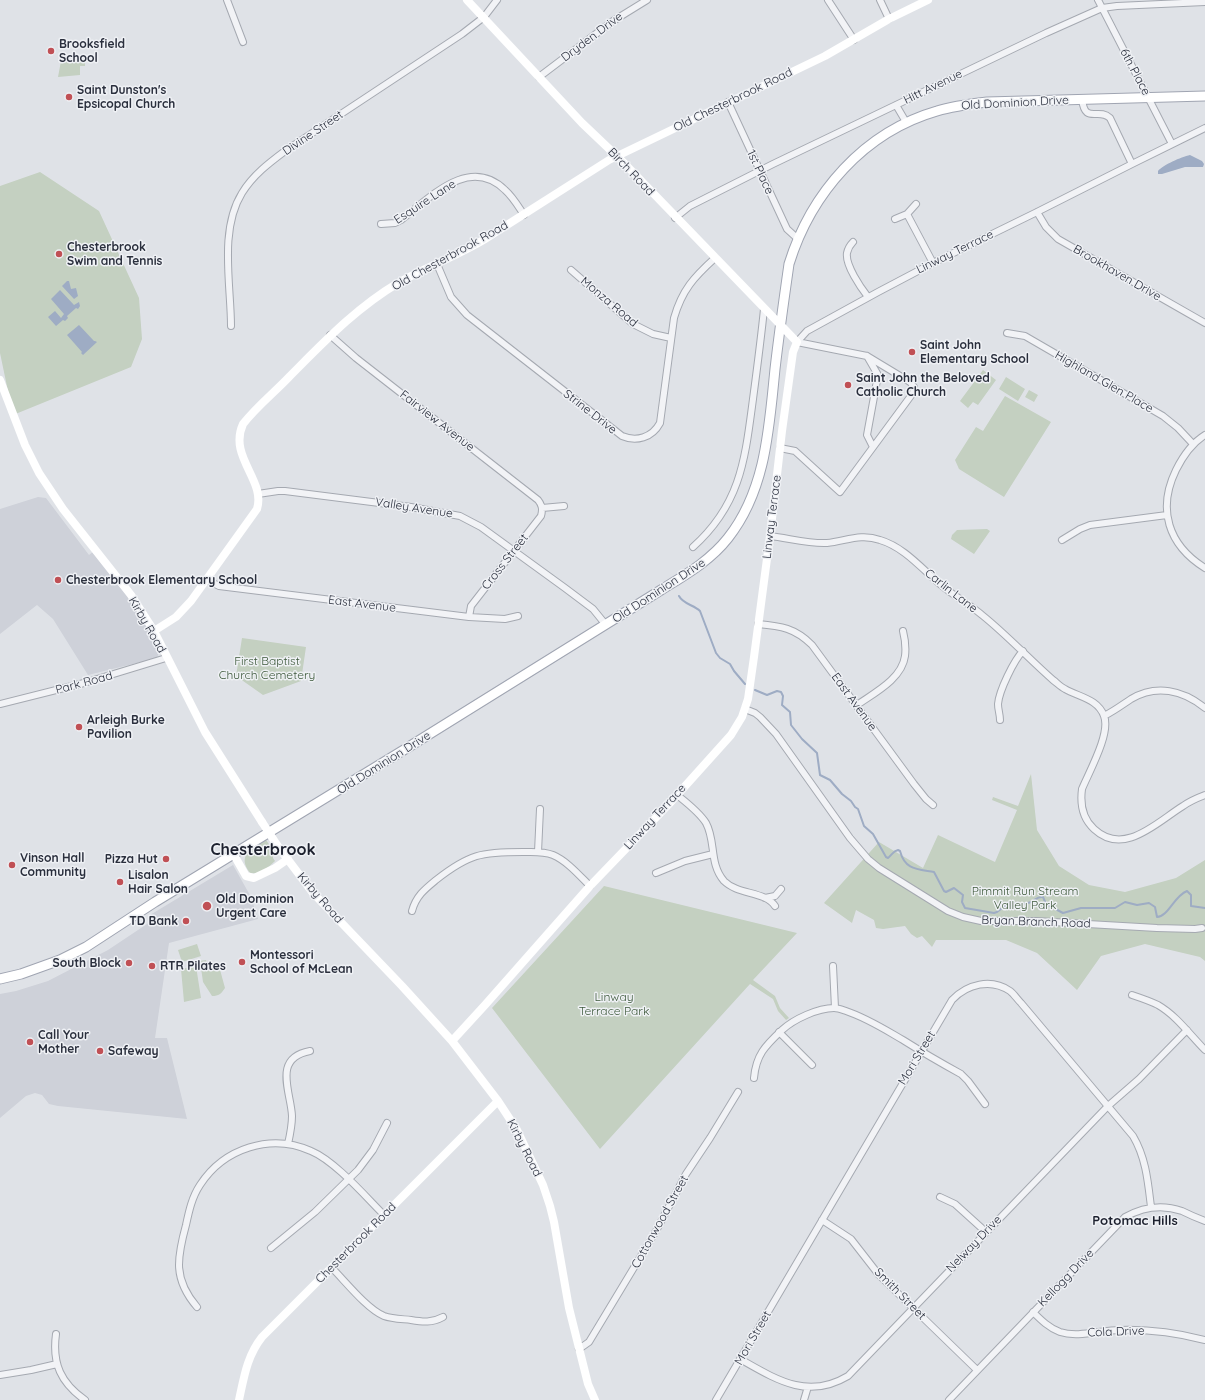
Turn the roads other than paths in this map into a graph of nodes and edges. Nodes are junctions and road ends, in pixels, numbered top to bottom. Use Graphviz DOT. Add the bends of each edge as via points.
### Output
graph roads {
  1 [pos="227,0"];
  2 [pos="467,0"];
  3 [pos="497,0"];
  4 [pos="647,0"];
  5 [pos="828,0"];
  6 [pos="880,0"];
  7 [pos="928,0"];
  8 [pos="1098,0"];
  9 [pos="1184,1"];
  10 [pos="1205,2"];
  11 [pos="1102,8"];
  12 [pos="484,17"];
  13 [pos="889,19"];
  14 [pos="854,40"];
  15 [pos="243,42"];
  16 [pos="539,77"];
  17 [pos="1205,96"];
  18 [pos="1149,98"];
  19 [pos="1082,99"];
  20 [pos="728,102"];
  21 [pos="896,105"];
  22 [pos="906,122"];
  23 [pos="1205,128"];
  24 [pos="1172,144"];
  25 [pos="616,156"];
  26 [pos="1132,164"];
  27 [pos="760,171"];
  28 [pos="916,204"];
  29 [pos="1037,212"];
  30 [pos="907,214"];
  31 [pos="524,215"];
  32 [pos="675,218"];
  33 [pos="895,219"];
  34 [pos="381,224"];
  35 [pos="798,239"];
  36 [pos="853,242"];
  37 [pos="714,258"];
  38 [pos="933,263"];
  39 [pos="437,264"];
  40 [pos="571,270"];
  41 [pos="868,297"];
  42 [pos="764,309"];
  43 [pos="1205,323"];
  44 [pos="781,325"];
  45 [pos="231,326"];
  46 [pos="1007,333"];
  47 [pos="330,335"];
  48 [pos="671,338"];
  49 [pos="797,342"];
  50 [pos="867,356"];
  51 [pos="0,380"];
  52 [pos="1205,435"];
  53 [pos="1193,444"];
  54 [pos="873,447"];
  55 [pos="780,448"];
  56 [pos="258,494"];
  57 [pos="564,506"];
  58 [pos="542,508"];
  59 [pos="1167,514"];
  60 [pos="770,536"];
  61 [pos="1062,540"];
  62 [pos="693,547"];
  63 [pos="514,551"];
  64 [pos="1205,568"];
  65 [pos="207,580"];
  66 [pos="518,616"];
  67 [pos="469,617"];
  68 [pos="758,624"];
  69 [pos="606,625"];
  70 [pos="154,631"];
  71 [pos="903,631"];
  72 [pos="1023,651"];
  73 [pos="166,658"];
  74 [pos="0,704"];
  75 [pos="857,706"];
  76 [pos="1205,708"];
  77 [pos="745,709"];
  78 [pos="1104,716"];
  79 [pos="1000,720"];
  80 [pos="677,795"];
  81 [pos="1205,795"];
  82 [pos="933,806"];
  83 [pos="540,809"];
  84 [pos="538,852"];
  85 [pos="713,854"];
  86 [pos="234,855"];
  87 [pos="288,859"];
  88 [pos="656,873"];
  89 [pos="590,886"];
  90 [pos="781,889"];
  91 [pos="765,898"];
  92 [pos="775,906"];
  93 [pos="412,910"];
  94 [pos="1202,928"];
  95 [pos="833,966"];
  96 [pos="0,979"];
  97 [pos="1132,995"];
  98 [pos="835,1008"];
  99 [pos="1187,1030"];
  100 [pos="779,1032"];
  101 [pos="452,1041"];
  102 [pos="1205,1050"];
  103 [pos="310,1051"];
  104 [pos="921,1051"];
  105 [pos="812,1065"];
  106 [pos="754,1078"];
  107 [pos="738,1092"];
  108 [pos="498,1101"];
  109 [pos="985,1104"];
  110 [pos="1108,1106"];
  111 [pos="387,1123"];
  112 [pos="288,1144"];
  113 [pos="348,1180"];
  114 [pos="940,1197"];
  115 [pos="1151,1207"];
  116 [pos="384,1215"];
  117 [pos="822,1220"];
  118 [pos="1205,1221"];
  119 [pos="986,1232"];
  120 [pos="271,1248"];
  121 [pos="332,1268"];
  122 [pos="197,1307"];
  123 [pos="913,1308"];
  124 [pos="1033,1312"];
  125 [pos="443,1317"];
  126 [pos="56,1334"];
  127 [pos="1205,1340"];
  128 [pos="579,1350"];
  129 [pos="740,1359"];
  130 [pos="57,1364"];
  131 [pos="977,1370"];
  132 [pos="0,1374"];
  133 [pos="807,1390"];
  134 [pos="86,1400"];
  135 [pos="239,1400"];
  136 [pos="595,1400"];
  137 [pos="716,1400"];
  138 [pos="804,1400"];
  139 [pos="949,1400"];
  1 -- 15 [label="street"];
  2 -- 12 [label="street, Birch Road"];
  3 -- 12 [label="street, Divine Street"];
  4 -- 16 [label="street, Dryden Drive" via="623,13"];
  5 -- 14 [label="street"];
  6 -- 13 [label="street"];
  7 -- 13 [label="street, Old Chesterbrook Road"];
  8 -- 11 [label="street, 6th Place"];
  9 -- 10 [label="street, Hitt Avenue"];
  9 -- 11 [label="street, Hitt Avenue"];
  11 -- 18 [label="street, 6th Place"];
  11 -- 21 [label="street, Hitt Avenue"];
  12 -- 16 [label="street, Birch Road"];
  12 -- 45 [label="street, Divine Street" via="285,151 248,184 237,203 231,224 228,263"];
  13 -- 14 [label="street, Old Chesterbrook Road"];
  14 -- 20 [label="street, Old Chesterbrook Road"];
  16 -- 25 [label="street, Birch Road"];
  17 -- 18 [label="main road, Old Dominion Drive"];
  18 -- 19 [label="main road, Old Dominion Drive"];
  18 -- 24 [label="street, 6th Place"];
  19 -- 22 [label="main road, Old Dominion Drive" via="970,104 936,111"];
  19 -- 26 [label="street" via="1086,112 1110,118"];
  20 -- 25 [label="street, Old Chesterbrook Road"];
  20 -- 27 [label="street, 1st Place"];
  21 -- 22 [label="street"];
  21 -- 27 [label="street, Hitt Avenue"];
  22 -- 35 [label="main road, Old Dominion Drive" via="875,141 842,170 814,207"];
  23 -- 24 [label="street, Linway Terrace"];
  24 -- 26 [label="street, Linway Terrace"];
  25 -- 31 [label="street, Old Chesterbrook Road"];
  25 -- 32 [label="street, Birch Road"];
  26 -- 29 [label="street, Linway Terrace"];
  27 -- 32 [label="street, Hitt Avenue" via="690,206"];
  27 -- 35 [label="street, 1st Place" via="787,229"];
  28 -- 30 [label="street"];
  29 -- 38 [label="street, Linway Terrace"];
  29 -- 43 [label="street, Brookhaven Drive" via="1046,227 1063,242"];
  30 -- 33 [label="street"];
  30 -- 38 [label="street"];
  31 -- 34 [label="street, Esquire Lane" via="498,184 486,178 473,176 450,183 401,220 388,225"];
  31 -- 39 [label="street, Old Chesterbrook Road" via="485,240"];
  32 -- 37 [label="street, Birch Road"];
  35 -- 44 [label="main road, Old Dominion Drive" via="789,264"];
  36 -- 41 [label="street" via="847,252 848,260 858,284"];
  37 -- 42 [label="street, Birch Road"];
  37 -- 48 [label="street, Strine Drive" via="682,295 674,318"];
  38 -- 41 [label="street, Linway Terrace"];
  39 -- 47 [label="street, Old Chesterbrook Road" via="381,294"];
  39 -- 48 [label="street, Strine Drive" via="452,297 467,316 628,439 647,436 660,423"];
  40 -- 48 [label="street, Monza Road" via="633,324 653,334"];
  41 -- 49 [label="street, Linway Terrace" via="807,331"];
  42 -- 44 [label="street, Birch Road"];
  42 -- 62 [label="street" via="741,472 723,514 714,527"];
  44 -- 49 [label="street, Birch Road"];
  44 -- 69 [label="main road, Old Dominion Drive" via="762,463 744,513 727,539 706,561"];
  46 -- 53 [label="street, Highland Glen Place" via="1025,336 1163,416"];
  47 -- 56 [label="street, Old Chesterbrook Road" via="243,424 240,431 240,447"];
  47 -- 58 [label="street, Fairview Avenue" via="538,500"];
  49 -- 50 [label="street"];
  49 -- 55 [label="street, Linway Terrace" via="793,352"];
  50 -- 54 [label="street" via="878,375 867,435"];
  50 -- 54 [label="street" via="914,387 913,393"];
  51 -- 70 [label="street, Kirby Road" via="25,445 42,477 63,509 131,595"];
  52 -- 53 [label="street"];
  53 -- 59 [label="street" via="1173,477 1167,499"];
  54 -- 55 [label="street" via="840,492 795,451"];
  55 -- 60 [label="street, Linway Terrace"];
  56 -- 63 [label="street, Valley Avenue" via="285,491 460,516"];
  56 -- 65 [label="street" via="254,514"];
  57 -- 58 [label="street"];
  58 -- 63 [label="street, Cross Street" via="541,516"];
  59 -- 61 [label="street" via="1090,525"];
  59 -- 64 [label="street" via="1170,529 1180,547"];
  60 -- 68 [label="street, Linway Terrace"];
  60 -- 72 [label="street, Carlin Lane" via="817,543 860,537 885,542 902,552 981,614"];
  63 -- 67 [label="street, Cross Street" via="471,606"];
  63 -- 69 [label="street, Valley Avenue" via="593,609"];
  65 -- 67 [label="street, East Avenue" via="212,584 226,587"];
  65 -- 70 [label="street" via="176,617"];
  66 -- 67 [label="street, East Avenue" via="505,619"];
  68 -- 75 [label="street, East Avenue" via="779,626 805,638"];
  68 -- 77 [label="street, Linway Terrace"];
  69 -- 86 [label="main road, Old Dominion Drive"];
  70 -- 73 [label="street, Kirby Road"];
  71 -- 75 [label="street" via="905,657 898,672"];
  72 -- 78 [label="street, Carlin Lane" via="1060,685 1096,704"];
  72 -- 79 [label="street" via="1014,662 1000,697"];
  73 -- 74 [label="street, Park Road" via="88,682"];
  73 -- 87 [label="street, Kirby Road, bridge" via="205,732"];
  75 -- 82 [label="street, East Avenue"];
  76 -- 78 [label="street" via="1196,700 1181,693 1160,691 1140,695"];
  77 -- 80 [label="street, Linway Terrace" via="731,735"];
  77 -- 94 [label="street, Bryan Branch Road" via="760,717 776,734 850,838 868,859 948,911 987,922 1036,921"];
  78 -- 81 [label="street" via="1104,736 1081,797 1083,813 1097,832 1111,839 1135,837 1184,805"];
  80 -- 85 [label="street" via="706,823"];
  80 -- 89 [label="street, Linway Terrace"];
  83 -- 84 [label="street"];
  84 -- 89 [label="street" via="560,859"];
  84 -- 93 [label="street" via="496,852 470,857 451,868 421,892"];
  85 -- 88 [label="street" via="685,861"];
  85 -- 91 [label="street" via="719,874 730,886"];
  86 -- 87 [label="street" via="246,876 254,878"];
  86 -- 96 [label="main road, Old Dominion Drive" via="81,950 21,974"];
  87 -- 101 [label="street, Kirby Road" via="314,893"];
  89 -- 101 [label="street, Linway Terrace"];
  90 -- 91 [label="street" via="775,896"];
  91 -- 92 [label="street"];
  95 -- 98 [label="street"];
  97 -- 99 [label="street" via="1158,1006"];
  98 -- 100 [label="street" via="803,1016"];
  98 -- 104 [label="street" via="862,1016"];
  99 -- 102 [label="street"];
  99 -- 110 [label="street, Nelway Drive" via="1139,1079"];
  100 -- 105 [label="street"];
  100 -- 106 [label="street" via="755,1064"];
  101 -- 108 [label="street, Kirby Road"];
  103 -- 112 [label="street" via="299,1054 288,1068 286,1086 292,1118"];
  104 -- 109 [label="street" via="961,1074"];
  104 -- 110 [label="street, Mori Street" via="958,994 972,986 998,985 1013,994"];
  104 -- 117 [label="street, Mori Street"];
  107 -- 128 [label="street, Cottonwood Street" via="686,1174 648,1244 589,1342"];
  108 -- 116 [label="street, Chesterbrook Road"];
  108 -- 128 [label="street, Kirby Road" via="518,1130 550,1206"];
  110 -- 115 [label="street, Mori Street" via="1139,1146 1146,1167"];
  110 -- 119 [label="street, Nelway Drive"];
  111 -- 113 [label="street" via="369,1156"];
  112 -- 113 [label="street" via="322,1156"];
  112 -- 122 [label="street" via="255,1145 232,1154 214,1167 200,1186 192,1201 178,1257 183,1284"];
  113 -- 116 [label="street"];
  113 -- 120 [label="street" via="315,1212"];
  114 -- 119 [label="street" via="962,1208"];
  115 -- 118 [label="street, Kellogg Drive" via="1172,1208"];
  115 -- 124 [label="street, Kellogg Drive" via="1133,1212 1119,1222"];
  116 -- 121 [label="street, Chesterbrook Road"];
  117 -- 123 [label="street, Smith Street" via="850,1239 879,1275"];
  117 -- 129 [label="street, Mori Street"];
  119 -- 123 [label="street, Nelway Drive"];
  121 -- 125 [label="street" via="383,1316 426,1322"];
  121 -- 135 [label="street, Chesterbrook Road" via="256,1345 247,1363"];
  123 -- 131 [label="street, Smith Street"];
  123 -- 133 [label="street, Nelway Drive" via="848,1376 832,1386"];
  124 -- 127 [label="street, Cola Drive" via="1052,1328 1067,1334 1142,1330"];
  124 -- 131 [label="street, Kellogg Drive"];
  126 -- 130 [label="street"];
  128 -- 136 [label="street, Kirby Road"];
  129 -- 133 [label="street, Nelway Drive" via="782,1383"];
  129 -- 137 [label="street, Mori Street"];
  130 -- 132 [label="street"];
  130 -- 134 [label="street" via="68,1386"];
  131 -- 139 [label="street, Kellogg Drive"];
  133 -- 138 [label="street"];
}
